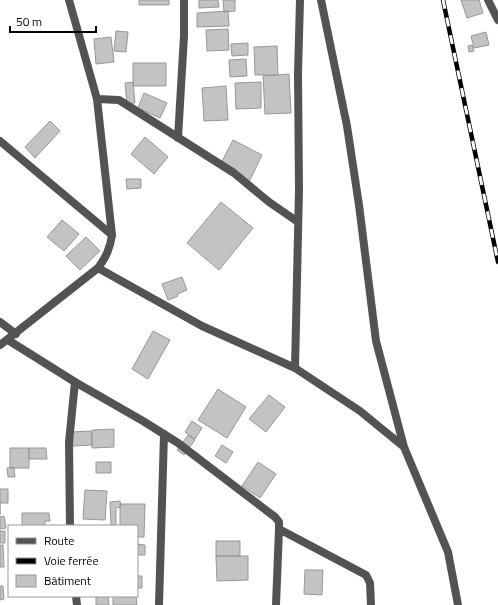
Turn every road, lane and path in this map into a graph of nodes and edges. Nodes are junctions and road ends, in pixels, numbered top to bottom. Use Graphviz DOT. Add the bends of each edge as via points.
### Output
graph roads {
  1 [pos="69,0"];
  2 [pos="184,0"];
  3 [pos="300,0"];
  4 [pos="321,0"];
  5 [pos="488,0"];
  6 [pos="498,20"];
  7 [pos="97,98"];
  8 [pos="178,138"];
  9 [pos="0,141"];
  10 [pos="298,222"];
  11 [pos="112,235"];
  12 [pos="98,268"];
  13 [pos="0,322"];
  14 [pos="16,334"];
  15 [pos="8,340"];
  16 [pos="0,345"];
  17 [pos="295,368"];
  18 [pos="75,382"];
  19 [pos="164,434"];
  20 [pos="404,448"];
  21 [pos="70,525"];
  22 [pos="279,529"];
  23 [pos="159,605"];
  24 [pos="276,605"];
  25 [pos="371,605"];
  26 [pos="458,605"];
  1 -- 7 [label="street"];
  2 -- 8 [label="street"];
  3 -- 10 [label="street"];
  4 -- 20 [label="street" via="359,205 376,341"];
  5 -- 6 [label="street"];
  7 -- 8 [label="street" via="119,100"];
  7 -- 11 [label="street"];
  8 -- 10 [label="street" via="243,179 269,202"];
  9 -- 11 [label="street"];
  10 -- 17 [label="street"];
  11 -- 12 [label="street" via="108,254"];
  12 -- 14 [label="street"];
  12 -- 17 [label="street" via="202,326"];
  13 -- 14 [label="street"];
  14 -- 15 [label="street"];
  15 -- 16 [label="street"];
  15 -- 18 [label="street"];
  17 -- 20 [label="street" via="360,411"];
  18 -- 19 [label="street"];
  18 -- 21 [label="street" via="69,442"];
  19 -- 22 [label="street" via="275,517 279,522"];
  19 -- 23 [label="street"];
  20 -- 26 [label="street" via="448,552"];
  22 -- 24 [label="street"];
  22 -- 25 [label="street" via="366,575 370,583"];
}
